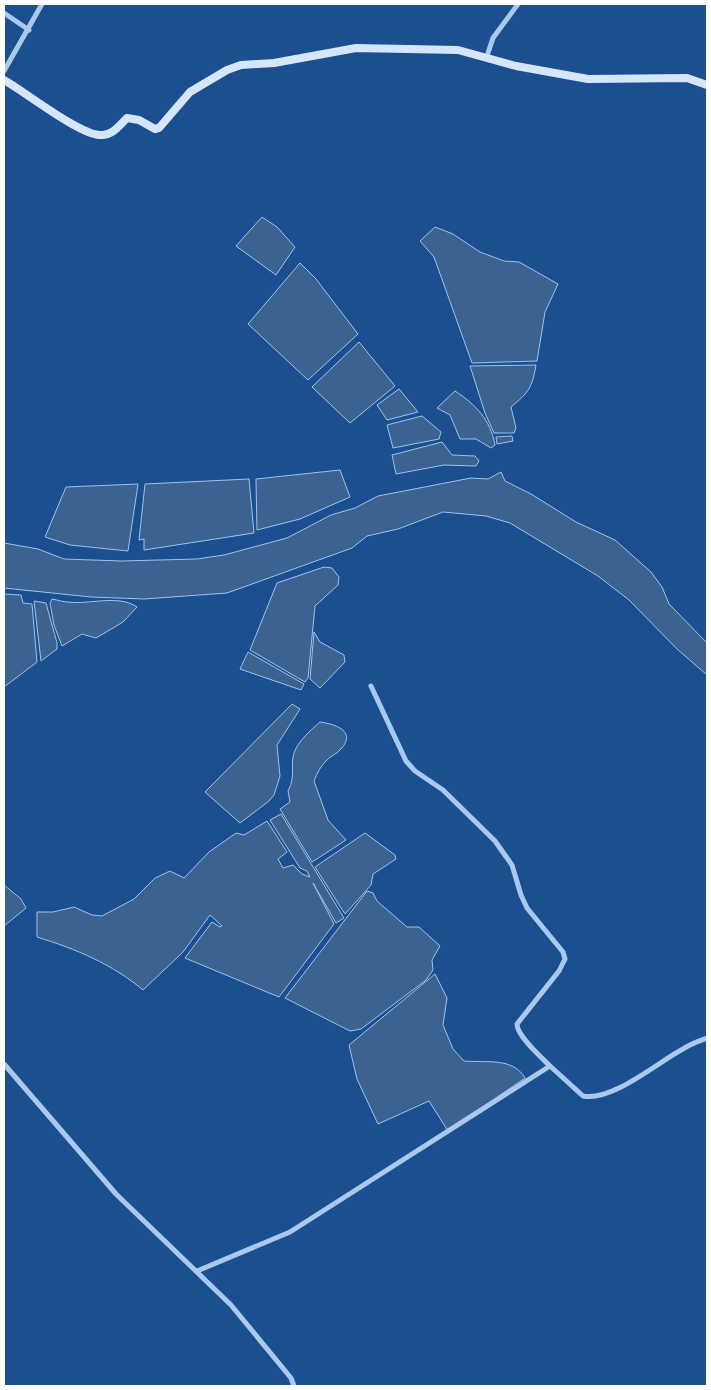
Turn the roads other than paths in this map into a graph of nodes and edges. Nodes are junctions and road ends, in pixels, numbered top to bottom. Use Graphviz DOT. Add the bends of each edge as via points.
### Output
graph roads {
  1 [pos="42,4"];
  2 [pos="518,4"];
  3 [pos="4,13"];
  4 [pos="29,30"];
  5 [pos="486,56"];
  6 [pos="4,71"];
  7 [pos="4,80"];
  8 [pos="707,85"];
  9 [pos="371,686"];
  10 [pos="707,1038"];
  11 [pos="4,1064"];
  12 [pos="550,1066"];
  13 [pos="197,1271"];
  14 [pos="294,1386"];
  1 -- 4 [label="street"];
  2 -- 5 [label="street" via="493,38"];
  3 -- 4 [label="street"];
  4 -- 6 [label="street"];
  5 -- 7 [label="street" via="458,50 356,48 274,63 242,65 218,74 190,92 159,128 127,118 111,133 100,136 59,116"];
  5 -- 8 [label="street" via="516,66 588,79 687,78"];
  9 -- 12 [label="street" via="406,760 443,790 494,841 512,865 527,908 563,952 565,959 559,971 517,1024 526,1041"];
  10 -- 12 [label="street" via="683,1048 633,1080 591,1098 584,1096"];
  11 -- 13 [label="street" via="116,1194"];
  12 -- 13 [label="street" via="290,1232"];
  13 -- 14 [label="street" via="263,1342"];
}
